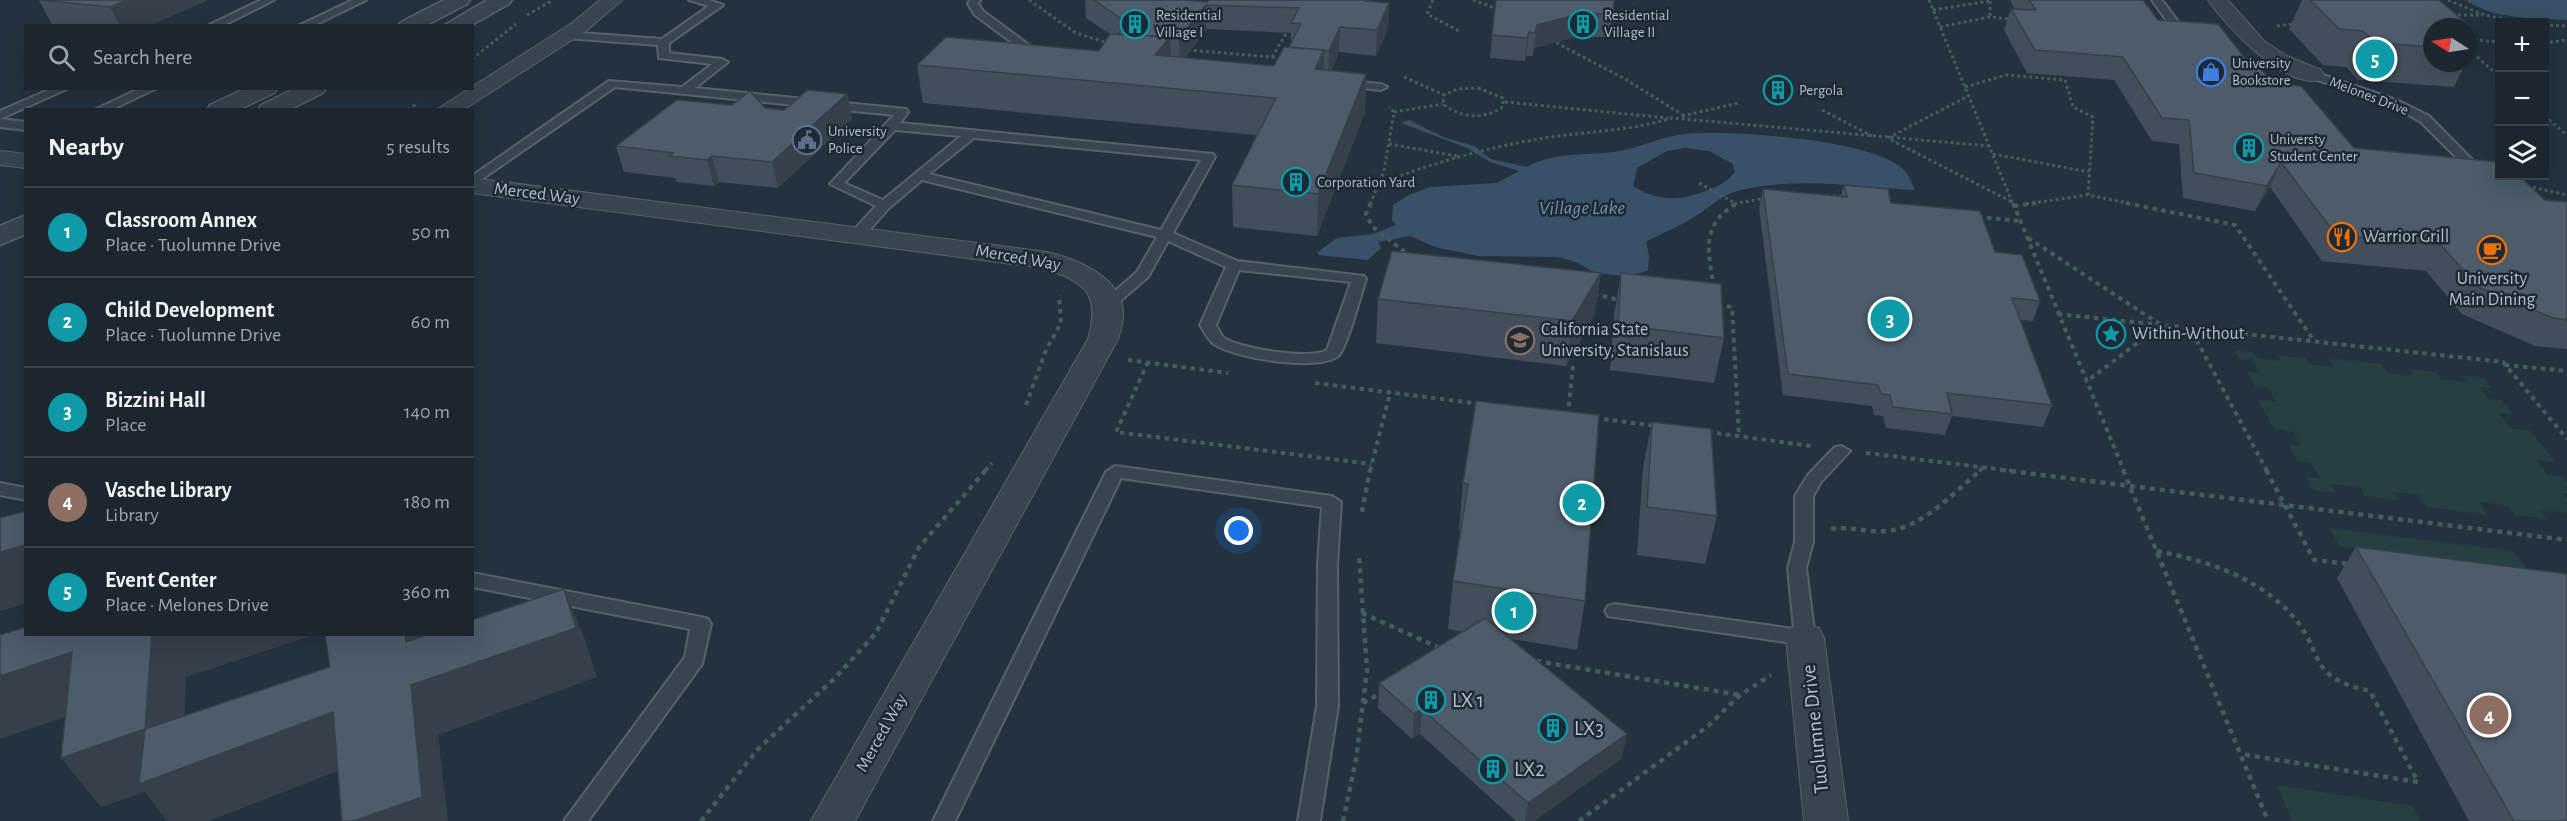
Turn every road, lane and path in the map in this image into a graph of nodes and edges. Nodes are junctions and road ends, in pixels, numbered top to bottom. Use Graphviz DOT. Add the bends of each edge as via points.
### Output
graph roads {
  1 [pos="269,0"];
  2 [pos="361,0"];
  3 [pos="460,0"];
  4 [pos="502,0"];
  5 [pos="553,0"];
  6 [pos="612,0"];
  7 [pos="694,0"];
  8 [pos="975,0"];
  9 [pos="1029,0"];
  10 [pos="1433,0"];
  11 [pos="1473,0"];
  12 [pos="1929,0"];
  13 [pos="1990,0"];
  14 [pos="2157,0"];
  15 [pos="2218,0"];
  16 [pos="2448,0"];
  17 [pos="1933,10"];
  18 [pos="1503,11"];
  19 [pos="2446,15"];
  20 [pos="2484,15"];
  21 [pos="1990,17"];
  22 [pos="2500,18"];
  23 [pos="2011,19"];
  24 [pos="1293,21"];
  25 [pos="2174,23"];
  26 [pos="216,24"];
  27 [pos="307,24"];
  28 [pos="412,24"];
  29 [pos="457,24"];
  30 [pos="2301,24"];
  31 [pos="2549,25"];
  32 [pos="2273,26"];
  33 [pos="2567,26"];
  34 [pos="1940,27"];
  35 [pos="1461,32"];
  36 [pos="566,35"];
  37 [pos="1543,36"];
  38 [pos="2477,40"];
  39 [pos="2567,40"];
  40 [pos="664,42"];
  41 [pos="2495,42"];
  42 [pos="2549,42"];
  43 [pos="1114,44"];
  44 [pos="1183,50"];
  45 [pos="474,57"];
  46 [pos="1272,57"];
  47 [pos="1284,58"];
  48 [pos="2477,58"];
  49 [pos="1053,61"];
  50 [pos="2495,74"];
  51 [pos="2313,75"];
  52 [pos="1337,83"];
  53 [pos="1381,87"];
  54 [pos="1965,87"];
  55 [pos="59,90"];
  56 [pos="147,90"];
  57 [pos="262,90"];
  58 [pos="311,90"];
  59 [pos="685,90"];
  60 [pos="1444,95"];
  61 [pos="1968,96"];
  62 [pos="1505,102"];
  63 [pos="1739,103"];
  64 [pos="1443,104"];
  65 [pos="105,108"];
  66 [pos="222,108"];
  67 [pos="273,108"];
  68 [pos="450,108"];
  69 [pos="1822,110"];
  70 [pos="1394,112"];
  71 [pos="0,115"];
  72 [pos="1683,115"];
  73 [pos="1672,118"];
  74 [pos="2549,120"];
  75 [pos="0,123"];
  76 [pos="24,126"];
  77 [pos="892,126"];
  78 [pos="971,134"];
  79 [pos="2567,135"];
  80 [pos="1874,137"];
  81 [pos="1887,138"];
  82 [pos="1389,144"];
  83 [pos="1989,146"];
  84 [pos="1992,154"];
  85 [pos="1461,157"];
  86 [pos="0,158"];
  87 [pos="24,161"];
  88 [pos="2453,167"];
  89 [pos="2475,169"];
  90 [pos="2089,172"];
  91 [pos="920,176"];
  92 [pos="474,183"];
  93 [pos="1698,183"];
  94 [pos="474,184"];
  95 [pos="1378,184"];
  96 [pos="1795,195"];
  97 [pos="2088,195"];
  98 [pos="2567,195"];
  99 [pos="1773,198"];
  100 [pos="1855,198"];
  101 [pos="1735,203"];
  102 [pos="2013,204"];
  103 [pos="24,205"];
  104 [pos="884,205"];
  105 [pos="1972,216"];
  106 [pos="0,218"];
  107 [pos="2020,221"];
  108 [pos="24,224"];
  109 [pos="858,234"];
  110 [pos="1165,235"];
  111 [pos="0,237"];
  112 [pos="24,238"];
  113 [pos="2027,238"];
  114 [pos="1397,249"];
  115 [pos="0,250"];
  116 [pos="1414,258"];
  117 [pos="1234,265"];
  118 [pos="1055,290"];
  119 [pos="1587,291"];
  120 [pos="1714,292"];
  121 [pos="1621,301"];
  122 [pos="1709,304"];
  123 [pos="1107,305"];
  124 [pos="2058,314"];
  125 [pos="2161,325"];
  126 [pos="2190,328"];
  127 [pos="2314,341"];
  128 [pos="1118,359"];
  129 [pos="1149,362"];
  130 [pos="1573,365"];
  131 [pos="2505,365"];
  132 [pos="2567,371"];
  133 [pos="1237,374"];
  134 [pos="1307,382"];
  135 [pos="2086,382"];
  136 [pos="1390,393"];
  137 [pos="1485,405"];
  138 [pos="1026,406"];
  139 [pos="1556,413"];
  140 [pos="1568,415"];
  141 [pos="1579,416"];
  142 [pos="1591,418"];
  143 [pos="1659,426"];
  144 [pos="1705,432"];
  145 [pos="1739,436"];
  146 [pos="2567,439"];
  147 [pos="1841,451"];
  148 [pos="1000,454"];
  149 [pos="1371,464"];
  150 [pos="1984,467"];
  151 [pos="2129,485"];
  152 [pos="0,489"];
  153 [pos="24,494"];
  154 [pos="2285,504"];
  155 [pos="1361,515"];
  156 [pos="1822,532"];
  157 [pos="2567,540"];
  158 [pos="1359,547"];
  159 [pos="2156,551"];
  160 [pos="2360,566"];
  161 [pos="474,580"];
  162 [pos="1615,611"];
  163 [pos="1361,612"];
  164 [pos="1805,638"];
  165 [pos="1448,651"];
  166 [pos="1531,660"];
  167 [pos="1774,673"];
  168 [pos="1391,687"];
  169 [pos="1740,695"];
  170 [pos="1362,704"];
  171 [pos="2240,754"];
  172 [pos="575,821"];
  173 [pos="701,821"];
  174 [pos="833,821"];
  175 [pos="944,821"];
  176 [pos="1309,821"];
  177 [pos="1344,821"];
  178 [pos="1578,821"];
  179 [pos="1826,821"];
  180 [pos="2268,821"];
  1 -- 26 [label="lane"];
  2 -- 27 [label="lane"];
  3 -- 28 [label="street"];
  4 -- 29 [label="street"];
  5 -- 45 [label="path" via="520,20"];
  6 -- 36 [label="street"];
  7 -- 40 [label="lane" via="718,5"];
  8 -- 49 [label="lane" via="973,4 979,13 1032,53"];
  9 -- 43 [label="path" via="1081,37"];
  10 -- 35 [label="path" via="1427,14"];
  11 -- 18 [label="path"];
  12 -- 17 [label="path"];
  13 -- 17 [label="path"];
  13 -- 21 [label="path"];
  14 -- 25 [label="lane"];
  15 -- 51 [label="street, Melones Drive" via="2258,45"];
  16 -- 20 [label="path"];
  17 -- 34 [label="path"];
  19 -- 20 [label="path"];
  20 -- 22 [label="path"];
  21 -- 23 [label="path"];
  21 -- 34 [label="path"];
  24 -- 46 [label="path"];
  30 -- 32 [label="path"];
  31 -- 33 [label="path"];
  34 -- 54 [label="path"];
  36 -- 40 [label="lane"];
  36 -- 68 [label="street"];
  37 -- 72 [label="path"];
  38 -- 41 [label="path"];
  39 -- 42 [label="path"];
  40 -- 59 [label="lane" via="663,56 722,63"];
  44 -- 46 [label="path"];
  46 -- 47 [label="path"];
  48 -- 50 [label="path"];
  51 -- 89 [label="lane, Melones Drive" via="2395,103 2425,119"];
  52 -- 53 [label="lane"];
  53 -- 60 [label="path" via="1386,73 1400,75"];
  53 -- 70 [label="path" via="1376,97"];
  54 -- 61 [label="path"];
  54 -- 90 [label="path" via="2006,75 2065,80 2073,107 2092,117"];
  55 -- 71 [label="lane"];
  56 -- 65 [label="lane"];
  57 -- 66 [label="street"];
  58 -- 67 [label="street"];
  59 -- 77 [label="lane" via="902,112"];
  59 -- 92 [label="lane" via="613,83"];
  60 -- 62 [label="path" via="1457,89 1478,88 1497,94"];
  60 -- 64 [label="path"];
  61 -- 81 [label="path"];
  61 -- 83 [label="path"];
  62 -- 64 [label="path" via="1499,110 1483,115 1463,114"];
  62 -- 73 [label="path"];
  63 -- 72 [label="path"];
  64 -- 70 [label="path"];
  69 -- 80 [label="path"];
  70 -- 82 [label="path"];
  72 -- 73 [label="path"];
  73 -- 80 [label="path"];
  73 -- 85 [label="path" via="1654,124 1568,134"];
  74 -- 79 [label="path"];
  75 -- 76 [label="lane"];
  77 -- 78 [label="lane"];
  77 -- 104 [label="lane" via="836,184"];
  78 -- 91 [label="lane"];
  78 -- 110 [label="lane" via="1209,158"];
  80 -- 81 [label="path"];
  81 -- 83 [label="path"];
  81 -- 102 [label="path"];
  82 -- 85 [label="path"];
  82 -- 95 [label="path"];
  83 -- 84 [label="path"];
  84 -- 90 [label="path"];
  84 -- 102 [label="path"];
  85 -- 95 [label="path"];
  86 -- 87 [label="street"];
  88 -- 89 [label="lane"];
  89 -- 98 [label="path"];
  90 -- 97 [label="path"];
  91 -- 104 [label="lane"];
  91 -- 110 [label="lane"];
  93 -- 101 [label="path"];
  94 -- 109 [label="street, Merced Way"];
  95 -- 114 [label="path" via="1366,214 1372,226"];
  96 -- 100 [label="path" via="1822,193"];
  97 -- 102 [label="path"];
  97 -- 127 [label="path" via="2235,225"];
  99 -- 101 [label="path"];
  101 -- 120 [label="path" via="1710,229 1707,242"];
  102 -- 107 [label="path"];
  103 -- 106 [label="street"];
  104 -- 109 [label="lane"];
  105 -- 107 [label="path"];
  107 -- 113 [label="path"];
  108 -- 111 [label="street"];
  109 -- 123 [label="street, Merced Way" via="1055,263 1084,275"];
  110 -- 117 [label="lane"];
  110 -- 123 [label="lane" via="1143,274"];
  112 -- 115 [label="street"];
  113 -- 124 [label="path"];
  113 -- 125 [label="path"];
  114 -- 116 [label="path"];
  117 -- 117 [label="lane" via="1208,325 1218,340 1239,350 1311,360 1334,352 1359,279"];
  118 -- 138 [label="path" via="1061,297 1061,323 1046,350"];
  119 -- 121 [label="path"];
  122 -- 145 [label="path" via="1732,307"];
  123 -- 174 [label="street, Merced Way" via="1109,315 1103,339"];
  124 -- 125 [label="path"];
  124 -- 135 [label="path"];
  125 -- 126 [label="path"];
  125 -- 135 [label="path"];
  126 -- 127 [label="path"];
  126 -- 154 [label="path"];
  127 -- 131 [label="path"];
  128 -- 129 [label="path"];
  129 -- 133 [label="path"];
  129 -- 149 [label="path" via="1116,432"];
  130 -- 140 [label="path"];
  131 -- 132 [label="path"];
  131 -- 146 [label="path"];
  134 -- 136 [label="path"];
  135 -- 151 [label="path"];
  136 -- 137 [label="path"];
  136 -- 149 [label="path"];
  139 -- 140 [label="path"];
  140 -- 141 [label="path"];
  142 -- 143 [label="path"];
  144 -- 145 [label="path"];
  145 -- 147 [label="path"];
  147 -- 150 [label="path"];
  147 -- 164 [label="lane" via="1814,479 1804,496 1804,542 1797,568"];
  148 -- 173 [label="path" via="919,547 876,633 835,678 758,749"];
  149 -- 155 [label="path"];
  150 -- 151 [label="path"];
  150 -- 156 [label="path" via="1908,526 1888,531 1833,528"];
  151 -- 154 [label="path"];
  151 -- 159 [label="path"];
  152 -- 153 [label="lane"];
  154 -- 157 [label="path"];
  154 -- 160 [label="path" via="2314,560"];
  158 -- 163 [label="path"];
  159 -- 171 [label="path"];
  159 -- 171 [label="path" via="2232,570 2267,591 2292,615 2328,677 2350,688 2370,691 2418,782"];
  161 -- 172 [label="lane" via="701,624 694,659"];
  162 -- 164 [label="lane"];
  163 -- 165 [label="path"];
  163 -- 170 [label="path" via="1367,670"];
  164 -- 179 [label="street, Tuolumne Drive"];
  166 -- 169 [label="path"];
  167 -- 169 [label="path"];
  168 -- 170 [label="path"];
  169 -- 178 [label="path" via="1708,726"];
  170 -- 177 [label="path"];
  171 -- 180 [label="path"];
  175 -- 176 [label="lane" via="1115,472 1332,502 1326,561 1328,703"];
}
